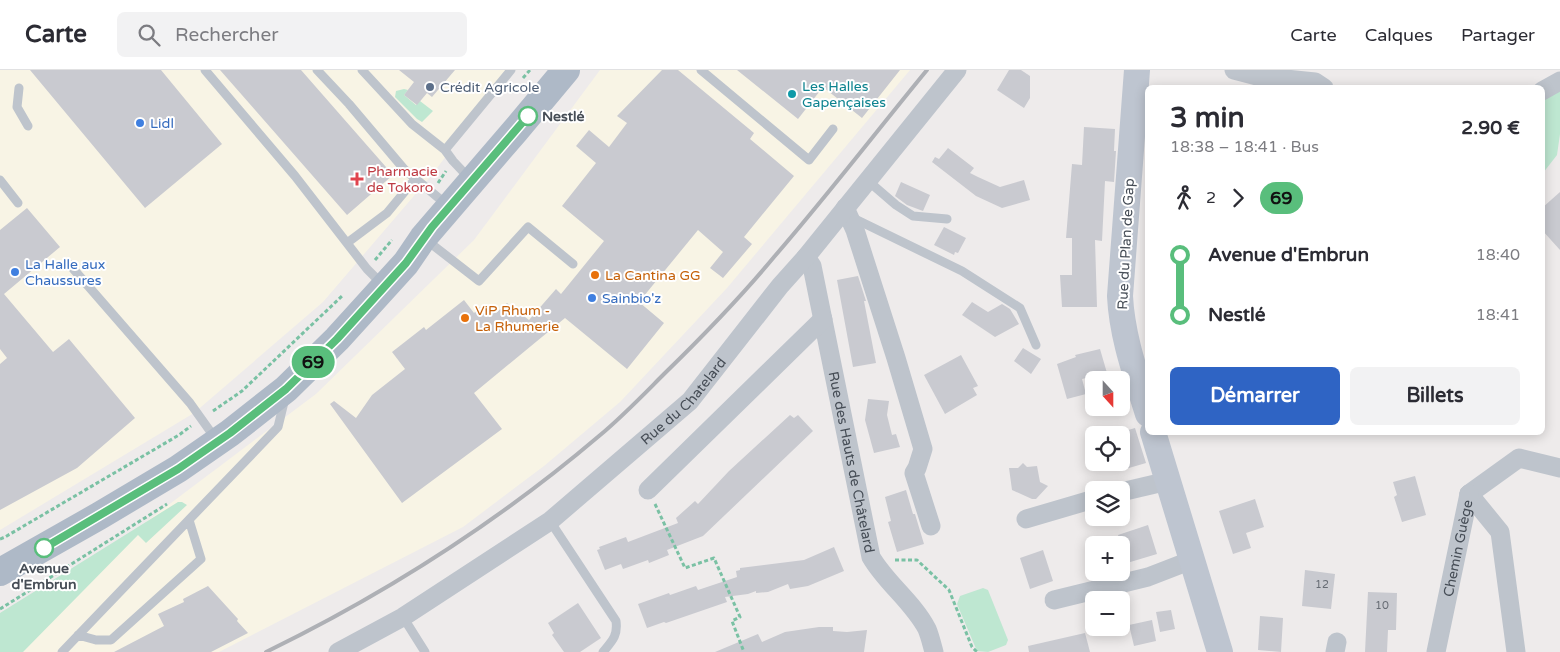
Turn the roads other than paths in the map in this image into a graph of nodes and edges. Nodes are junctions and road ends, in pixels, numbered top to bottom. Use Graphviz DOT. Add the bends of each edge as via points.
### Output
graph roads {
  1 [pos="205,70"];
  2 [pos="317,70"];
  3 [pos="362,70"];
  4 [pos="511,70"];
  5 [pos="566,70"];
  6 [pos="701,70"];
  7 [pos="957,70"];
  8 [pos="1137,70"];
  9 [pos="1234,70"];
  10 [pos="1560,81"];
  11 [pos="1320,85"];
  12 [pos="19,88"];
  13 [pos="1545,89"];
  14 [pos="28,126"];
  15 [pos="832,129"];
  16 [pos="446,150"];
  17 [pos="416,178"];
  18 [pos="0,180"];
  19 [pos="472,180"];
  20 [pos="867,180"];
  21 [pos="441,199"];
  22 [pos="18,203"];
  23 [pos="847,212"];
  24 [pos="947,219"];
  25 [pos="410,236"];
  26 [pos="347,243"];
  27 [pos="806,257"];
  28 [pos="69,264"];
  29 [pos="573,264"];
  30 [pos="372,274"];
  31 [pos="822,319"];
  32 [pos="1036,345"];
  33 [pos="286,389"];
  34 [pos="1145,404"];
  35 [pos="206,425"];
  36 [pos="1154,435"];
  37 [pos="1560,468"];
  38 [pos="1168,480"];
  39 [pos="648,490"];
  40 [pos="1130,490"];
  41 [pos="1469,494"];
  42 [pos="1085,502"];
  43 [pos="1026,519"];
  44 [pos="189,520"];
  45 [pos="550,520"];
  46 [pos="931,526"];
  47 [pos="0,556"];
  48 [pos="1192,560"];
  49 [pos="0,572"];
  50 [pos="1054,600"];
  51 [pos="403,617"];
  52 [pos="78,635"];
  53 [pos="62,652"];
  54 [pos="338,652"];
  55 [pos="425,652"];
  56 [pos="603,652"];
  57 [pos="934,652"];
  58 [pos="1220,652"];
  59 [pos="1436,652"];
  60 [pos="1516,652"];
  1 -- 26 [label="lane"];
  2 -- 17 [label="lane" via="404,169"];
  3 -- 16 [label="lane" via="412,124"];
  4 -- 16 [label="lane"];
  5 -- 19 [label="main road"];
  6 -- 15 [label="lane" via="809,160"];
  7 -- 20 [label="street, Rue du Chatelard"];
  8 -- 34 [label="main road, Rue du Plan de Gap" via="1120,296 1125,340"];
  9 -- 11 [label="street"];
  10 -- 13 [label="street"];
  12 -- 14 [label="lane" via="17,108"];
  16 -- 19 [label="lane"];
  17 -- 21 [label="lane"];
  17 -- 26 [label="lane" via="387,213"];
  18 -- 22 [label="lane"];
  19 -- 21 [label="main road"];
  20 -- 23 [label="street, Rue du Chatelard"];
  20 -- 24 [label="lane" via="913,216"];
  21 -- 25 [label="main road"];
  23 -- 27 [label="street, Rue du Chatelard"];
  23 -- 32 [label="lane" via="962,271 1020,308"];
  23 -- 46 [label="street" via="923,450 914,473"];
  25 -- 29 [label="lane" via="479,281 528,227"];
  25 -- 30 [label="main road"];
  25 -- 33 [label="main road" via="406,263"];
  26 -- 30 [label="lane"];
  27 -- 31 [label="street, Rue des Hauts de Châtelard" via="812,266"];
  27 -- 45 [label="street, Rue du Chatelard" via="690,400"];
  28 -- 35 [label="lane"];
  30 -- 35 [label="main road" via="329,329 252,399"];
  31 -- 39 [label="street"];
  31 -- 57 [label="street, Rue des Hauts de Châtelard" via="870,557 919,617 928,631"];
  33 -- 44 [label="lane" via="278,427"];
  33 -- 49 [label="main road" via="178,469"];
  35 -- 47 [label="main road" via="170,458"];
  36 -- 38 [label="main road"];
  37 -- 41 [label="street" via="1519,458"];
  38 -- 40 [label="street"];
  38 -- 48 [label="main road"];
  41 -- 59 [label="street, Chemin Guège"];
  41 -- 60 [label="street, Chemin Guège" via="1500,532"];
  42 -- 43 [label="street"];
  44 -- 52 [label="lane"];
  44 -- 52 [label="lane" via="201,559 111,640"];
  45 -- 51 [label="street, Rue du Chatelard"];
  45 -- 56 [label="lane" via="616,621 614,637"];
  48 -- 50 [label="street" via="1148,577"];
  48 -- 58 [label="main road"];
  51 -- 54 [label="street, Rue du Chatelard"];
  51 -- 55 [label="lane"];
  52 -- 53 [label="lane"];
}
